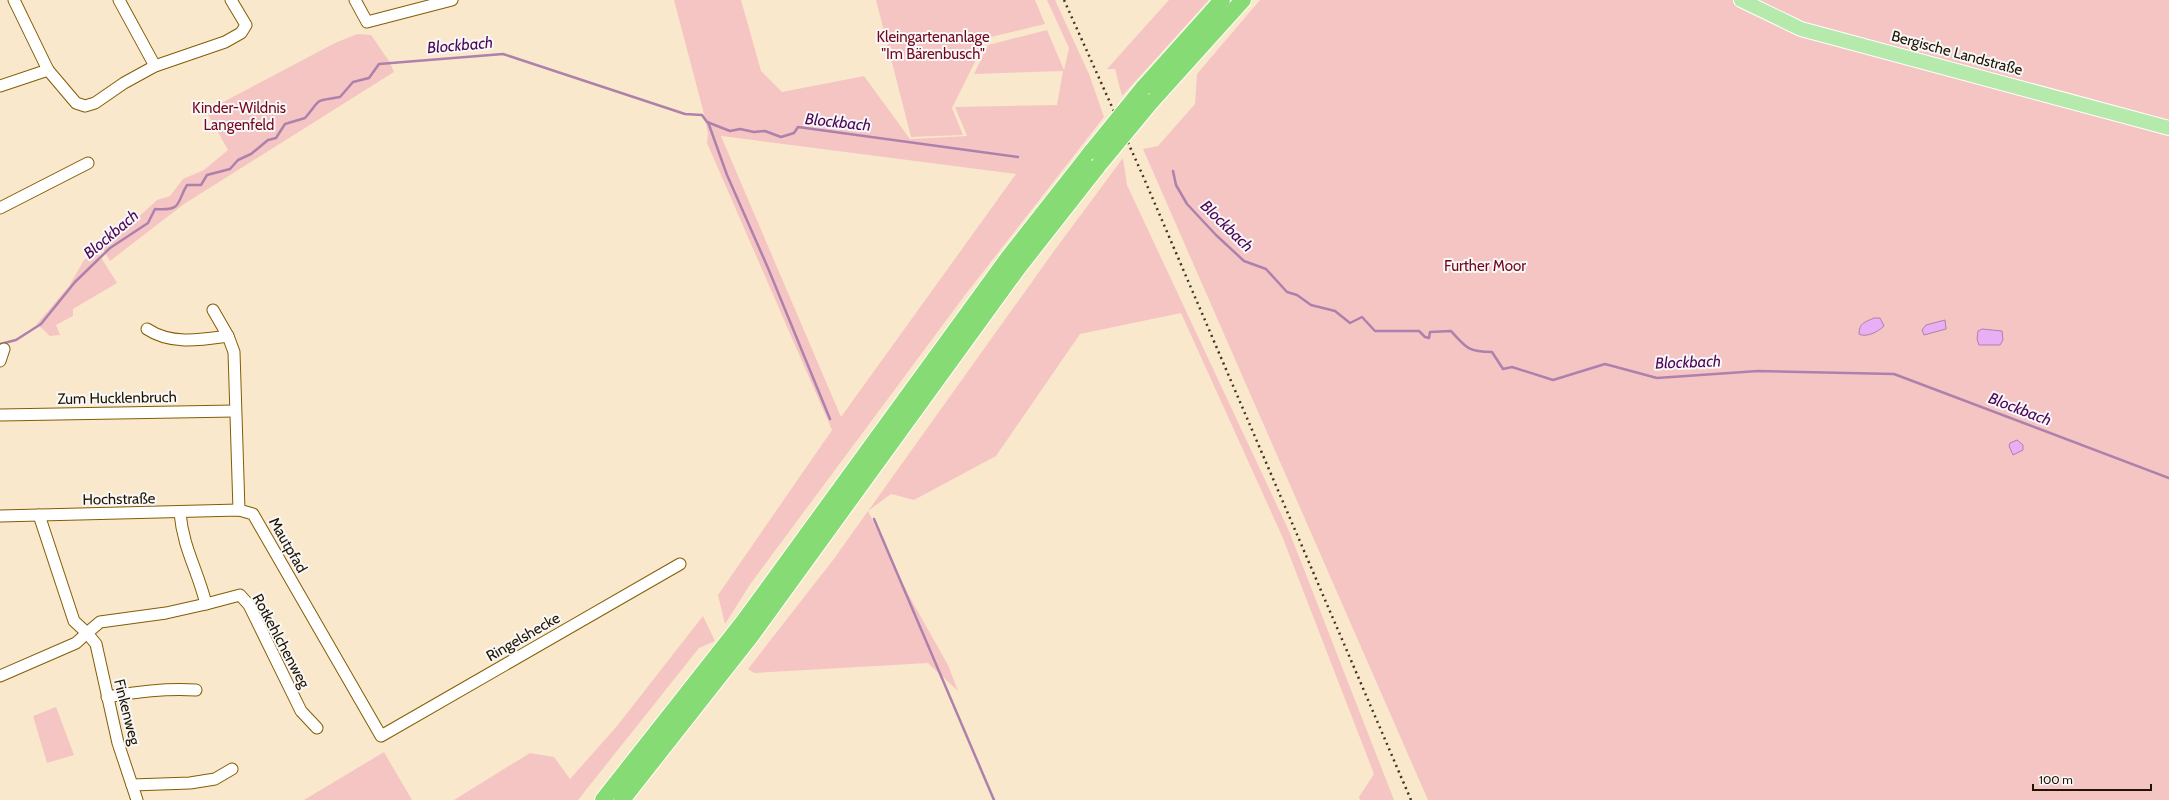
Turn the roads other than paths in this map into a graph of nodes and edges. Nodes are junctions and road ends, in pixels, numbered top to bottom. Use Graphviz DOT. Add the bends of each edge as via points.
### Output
graph roads {
  1 [pos="14,0"];
  2 [pos="120,0"];
  3 [pos="231,0"];
  4 [pos="355,0"];
  5 [pos="452,0"];
  6 [pos="1222,0"];
  7 [pos="1243,0"];
  8 [pos="1741,0"];
  9 [pos="155,66"];
  10 [pos="48,70"];
  11 [pos="0,86"];
  12 [pos="2169,128"];
  13 [pos="88,163"];
  14 [pos="0,208"];
  15 [pos="212,310"];
  16 [pos="147,329"];
  17 [pos="228,336"];
  18 [pos="4,349"];
  19 [pos="0,361"];
  20 [pos="235,411"];
  21 [pos="0,415"];
  22 [pos="239,510"];
  23 [pos="180,513"];
  24 [pos="39,515"];
  25 [pos="0,516"];
  26 [pos="680,564"];
  27 [pos="206,604"];
  28 [pos="87,633"];
  29 [pos="714,672"];
  30 [pos="0,676"];
  31 [pos="196,690"];
  32 [pos="107,697"];
  33 [pos="318,728"];
  34 [pos="381,736"];
  35 [pos="232,770"];
  36 [pos="132,785"];
  37 [pos="136,800"];
  38 [pos="603,800"];
  39 [pos="622,800"];
  1 -- 10 [label="street"];
  2 -- 9 [label="street"];
  3 -- 9 [label="street" via="246,25 241,33 224,42"];
  4 -- 5 [label="street" via="367,22"];
  6 -- 29 [label="highway, bridge" via="1143,88 1008,258 744,621"];
  7 -- 29 [label="highway, bridge" via="1151,102 1098,166 1018,268 751,636"];
  8 -- 12 [label="main road, Bergische Landstraße" via="1801,29"];
  9 -- 10 [label="street" via="95,103 85,106 76,103"];
  10 -- 11 [label="street"];
  13 -- 14 [label="street"];
  15 -- 17 [label="street"];
  16 -- 17 [label="street" via="166,339 200,340"];
  17 -- 20 [label="street" via="234,352"];
  18 -- 19 [label="street"];
  20 -- 21 [label="street, Zum Hucklenbruch"];
  20 -- 22 [label="street"];
  22 -- 23 [label="street, Hochstraße"];
  22 -- 34 [label="street, Mautpfad" via="253,514"];
  23 -- 24 [label="street, Hochstraße"];
  23 -- 27 [label="street" via="186,550 200,579"];
  24 -- 25 [label="street, Hochstraße"];
  24 -- 28 [label="street, Finkenweg" via="74,621"];
  26 -- 34 [label="street, Ringelshecke"];
  27 -- 28 [label="street" via="166,613 100,622"];
  27 -- 33 [label="street, Rotkehlchenweg" via="240,595 249,605 301,711"];
  28 -- 30 [label="street" via="76,643"];
  28 -- 32 [label="street, Finkenweg" via="96,644"];
  29 -- 38 [label="highway"];
  29 -- 39 [label="highway"];
  31 -- 32 [label="street" via="144,691"];
  32 -- 36 [label="street, Finkenweg"];
  35 -- 36 [label="street" via="215,779 190,783"];
  36 -- 37 [label="street, Finkenweg"];
}
